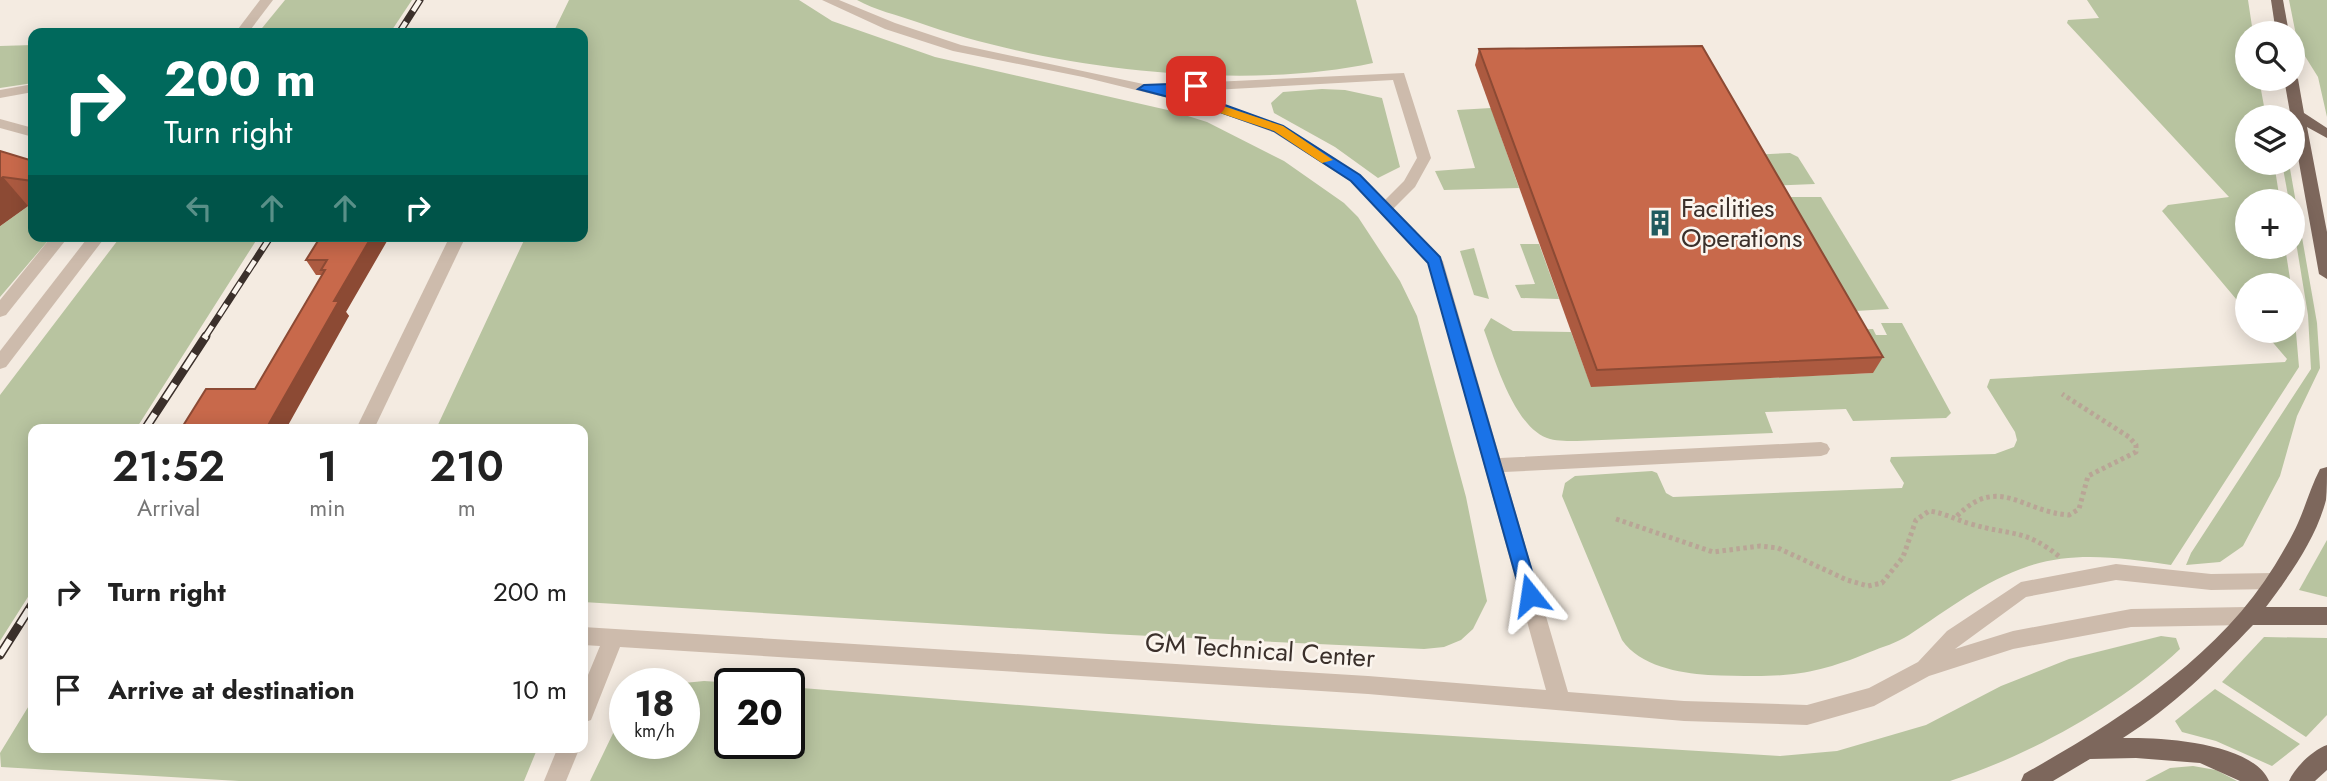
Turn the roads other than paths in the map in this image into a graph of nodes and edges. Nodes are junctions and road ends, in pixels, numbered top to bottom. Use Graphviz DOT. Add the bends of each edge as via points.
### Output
graph roads {
  1 [pos="267,0"];
  2 [pos="828,0"];
  3 [pos="2277,0"];
  4 [pos="2281,21"];
  5 [pos="245,28"];
  6 [pos="28,89"];
  7 [pos="1144,89"];
  8 [pos="0,94"];
  9 [pos="2305,120"];
  10 [pos="0,124"];
  11 [pos="28,132"];
  12 [pos="2327,134"];
  13 [pos="2305,154"];
  14 [pos="1385,208"];
  15 [pos="56,242"];
  16 [pos="93,242"];
  17 [pos="455,242"];
  18 [pos="2327,274"];
  19 [pos="0,311"];
  20 [pos="0,363"];
  21 [pos="368,424"];
  22 [pos="1821,449"];
  23 [pos="1494,465"];
  24 [pos="2327,474"];
  25 [pos="2274,581"];
  26 [pos="2327,615"];
  27 [pos="2247,616"];
  28 [pos="588,636"];
  29 [pos="613,638"];
  30 [pos="1923,669"];
  31 [pos="1559,699"];
  32 [pos="588,700"];
  33 [pos="2089,751"];
  34 [pos="567,753"];
  35 [pos="2327,755"];
  36 [pos="555,781"];
  37 [pos="2032,781"];
  38 [pos="2258,781"];
  39 [pos="2300,781"];
  1 -- 5 [label="lane"];
  2 -- 7 [label="lane" via="958,48"];
  3 -- 4 [label="main road"];
  6 -- 8 [label="lane"];
  7 -- 14 [label="lane" via="1206,103 1279,129 1355,178"];
  7 -- 14 [label="lane" via="1399,76 1424,158 1410,184"];
  9 -- 12 [label="main road"];
  10 -- 11 [label="lane"];
  13 -- 18 [label="main road"];
  14 -- 23 [label="lane" via="1435,261"];
  15 -- 19 [label="lane"];
  16 -- 20 [label="lane"];
  17 -- 21 [label="lane"];
  22 -- 23 [label="lane"];
  23 -- 31 [label="lane"];
  24 -- 25 [label="main road" via="2316,510"];
  25 -- 27 [label="main road"];
  25 -- 30 [label="lane, GM Technical Center" via="2211,582 2116,572 2021,590 1954,637"];
  26 -- 27 [label="main road"];
  27 -- 30 [label="lane, GM Technical Center" via="2131,618 2013,640"];
  27 -- 33 [label="main road" via="2197,671"];
  28 -- 29 [label="lane, GM Technical Center"];
  29 -- 31 [label="lane, GM Technical Center"];
  29 -- 32 [label="lane"];
  30 -- 31 [label="lane, GM Technical Center" via="1874,696 1807,715 1685,711"];
  33 -- 37 [label="main road"];
  33 -- 38 [label="main road" via="2187,750 2218,758"];
  34 -- 36 [label="lane"];
  35 -- 39 [label="main road"];
}
